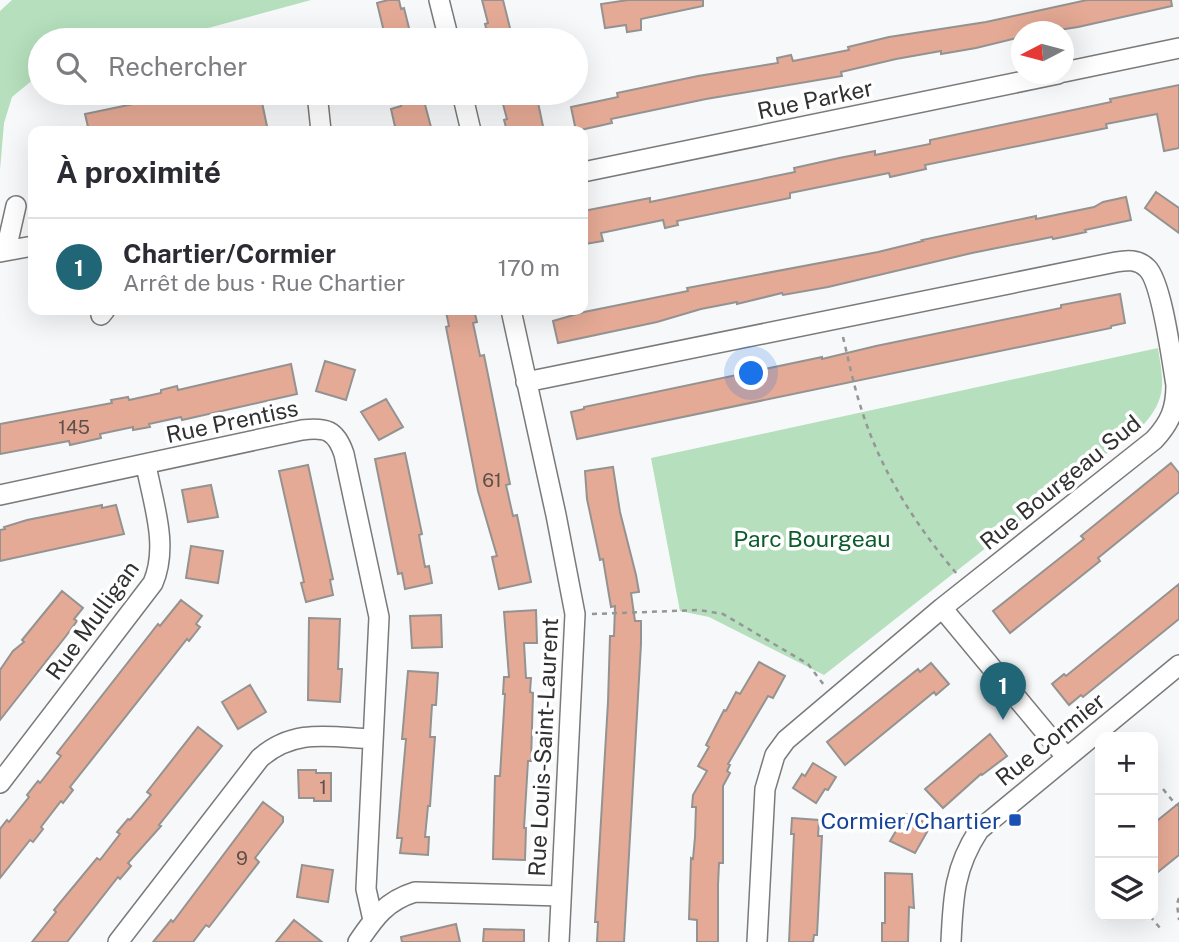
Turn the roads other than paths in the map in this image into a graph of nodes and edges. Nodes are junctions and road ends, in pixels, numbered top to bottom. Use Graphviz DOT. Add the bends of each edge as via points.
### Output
graph roads {
  1 [pos="439,0"];
  2 [pos="446,28"];
  3 [pos="1179,48"];
  4 [pos="1074,70"];
  5 [pos="1011,84"];
  6 [pos="318,105"];
  7 [pos="464,105"];
  8 [pos="320,126"];
  9 [pos="470,126"];
  10 [pos="588,171"];
  11 [pos="16,206"];
  12 [pos="28,247"];
  13 [pos="3,251"];
  14 [pos="512,315"];
  15 [pos="526,382"];
  16 [pos="146,465"];
  17 [pos="0,495"];
  18 [pos="942,608"];
  19 [pos="1179,665"];
  20 [pos="372,739"];
  21 [pos="1066,757"];
  22 [pos="0,783"];
  23 [pos="561,896"];
  24 [pos="373,920"];
  25 [pos="118,942"];
  26 [pos="358,942"];
  27 [pos="559,942"];
  28 [pos="758,942"];
  29 [pos="951,942"];
  1 -- 2 [label="street"];
  3 -- 4 [label="street"];
  5 -- 10 [label="street, Rue Parker"];
  6 -- 8 [label="street"];
  7 -- 9 [label="street"];
  11 -- 13 [label="street"];
  12 -- 13 [label="street"];
  14 -- 15 [label="street, Rue Louis-Saint-Laurent"];
  15 -- 18 [label="street, Rue Bourgeau Sud" via="1128,260 1139,262 1154,277 1176,385 1172,418 1154,440"];
  15 -- 23 [label="street, Rue Louis-Saint-Laurent" via="575,614"];
  16 -- 17 [label="street, Rue Prentiss"];
  16 -- 20 [label="street, Rue Prentiss" via="302,430 333,433 344,454 379,617"];
  16 -- 22 [label="street, Rue Mulligan" via="161,554 153,583"];
  18 -- 21 [label="street"];
  18 -- 28 [label="street, Rue Bourgeau Sud" via="786,740 775,755 765,789"];
  19 -- 21 [label="street, Rue Cormier"];
  20 -- 24 [label="street, Rue Prentiss" via="366,889"];
  20 -- 25 [label="street" via="305,737 273,747"];
  21 -- 29 [label="street, Rue Cormier" via="990,820 968,847 956,880"];
  23 -- 24 [label="street" via="415,892 388,904"];
  23 -- 27 [label="street, Rue Louis-Saint-Laurent"];
  24 -- 26 [label="street"];
}
